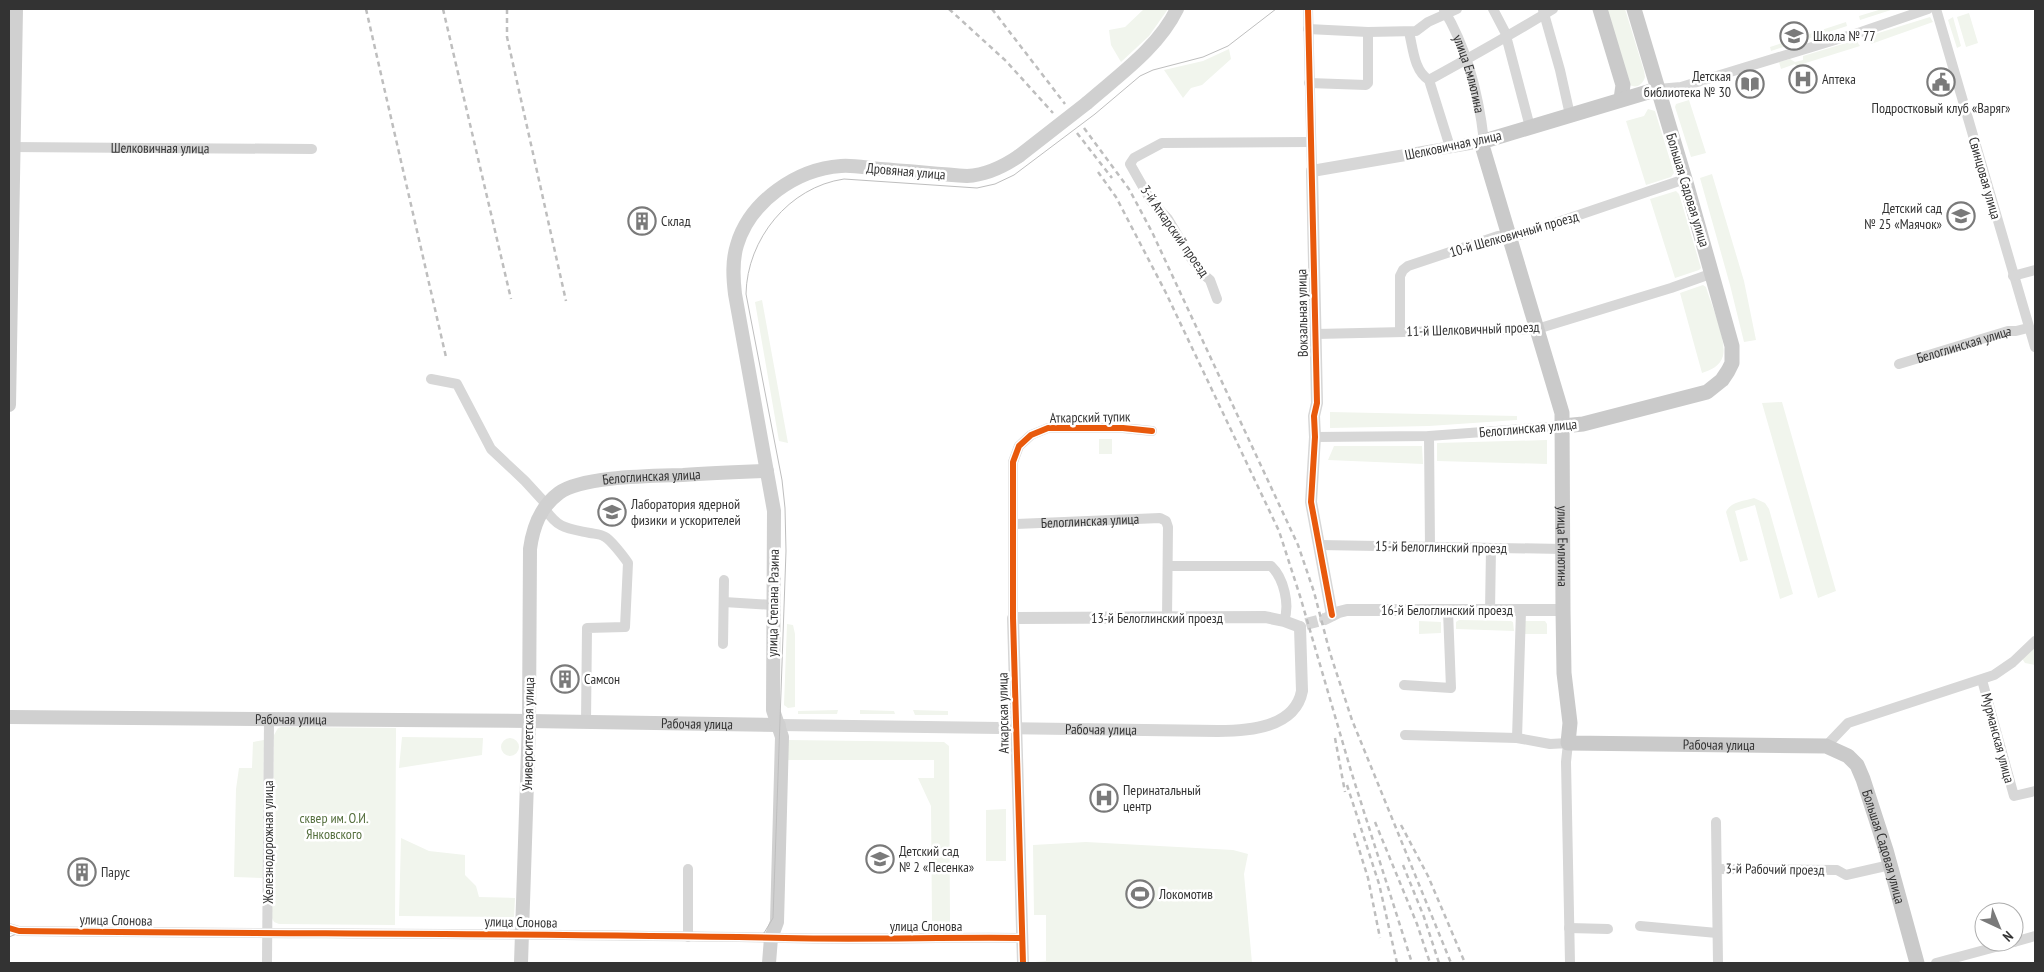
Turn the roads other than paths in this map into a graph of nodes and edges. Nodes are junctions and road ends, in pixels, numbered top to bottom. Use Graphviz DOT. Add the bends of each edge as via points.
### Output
graph roads {
  1 [pos="16,9"];
  2 [pos="1177,9"];
  3 [pos="1308,9"];
  4 [pos="1457,9"];
  5 [pos="1493,9"];
  6 [pos="1600,9"];
  7 [pos="1634,9"];
  8 [pos="1928,9"];
  9 [pos="1936,9"];
  10 [pos="1547,10"];
  11 [pos="1445,12"];
  12 [pos="1308,29"];
  13 [pos="1368,32"];
  14 [pos="1409,32"];
  15 [pos="1506,37"];
  16 [pos="1465,58"];
  17 [pos="1429,80"];
  18 [pos="1309,83"];
  19 [pos="1658,89"];
  20 [pos="1621,99"];
  21 [pos="1570,115"];
  22 [pos="1530,127"];
  23 [pos="1310,142"];
  24 [pos="1482,142"];
  25 [pos="11,147"];
  26 [pos="1450,147"];
  27 [pos="312,149"];
  28 [pos="1312,171"];
  29 [pos="1686,179"];
  30 [pos="1508,235"];
  31 [pos="737,245"];
  32 [pos="2035,270"];
  33 [pos="1713,272"];
  34 [pos="2013,276"];
  35 [pos="1217,299"];
  36 [pos="2028,328"];
  37 [pos="1537,329"];
  38 [pos="1400,332"];
  39 [pos="1316,334"];
  40 [pos="2035,347"];
  41 [pos="1899,364"];
  42 [pos="1728,371"];
  43 [pos="431,379"];
  44 [pos="9,405"];
  45 [pos="1564,426"];
  46 [pos="1152,430"];
  47 [pos="1429,436"];
  48 [pos="1314,437"];
  49 [pos="1013,462"];
  50 [pos="767,471"];
  51 [pos="545,506"];
  52 [pos="1015,524"];
  53 [pos="1318,546"];
  54 [pos="1430,547"];
  55 [pos="1491,548"];
  56 [pos="1563,549"];
  57 [pos="1168,566"];
  58 [pos="724,580"];
  59 [pos="724,602"];
  60 [pos="773,605"];
  61 [pos="1563,610"];
  62 [pos="1448,611"];
  63 [pos="1490,611"];
  64 [pos="1521,611"];
  65 [pos="1328,617"];
  66 [pos="1013,618"];
  67 [pos="1167,618"];
  68 [pos="1284,621"];
  69 [pos="1303,626"];
  70 [pos="2035,641"];
  71 [pos="723,644"];
  72 [pos="1982,680"];
  73 [pos="1404,685"];
  74 [pos="9,718"];
  75 [pos="269,721"];
  76 [pos="529,721"];
  77 [pos="586,722"];
  78 [pos="779,725"];
  79 [pos="1016,728"];
  80 [pos="1405,734"];
  81 [pos="1517,738"];
  82 [pos="1568,743"];
  83 [pos="1826,746"];
  84 [pos="2035,790"];
  85 [pos="1716,822"];
  86 [pos="1890,865"];
  87 [pos="688,868"];
  88 [pos="1717,868"];
  89 [pos="1640,926"];
  90 [pos="1569,928"];
  91 [pos="14,929"];
  92 [pos="1608,929"];
  93 [pos="1717,933"];
  94 [pos="268,934"];
  95 [pos="522,934"];
  96 [pos="9,935"];
  97 [pos="688,937"];
  98 [pos="771,938"];
  99 [pos="1022,938"];
  100 [pos="1977,952"];
  101 [pos="267,963"];
  102 [pos="521,963"];
  103 [pos="769,963"];
  104 [pos="1023,963"];
  105 [pos="1570,963"];
  106 [pos="1718,963"];
  107 [pos="1917,963"];
  108 [pos="1936,963"];
  1 -- 25 [label="main road"];
  2 -- 31 [label="main road, Дровяная улица, bridge" via="1156,41 1087,103 1019,156 997,169 978,176 842,166 802,175 770,196 755,212"];
  3 -- 12 [label="street, Вокзальная улица"];
  4 -- 11 [label="street"];
  5 -- 15 [label="street"];
  6 -- 20 [label="main road" via="1623,85"];
  7 -- 19 [label="main road, Большая Садовая улица"];
  8 -- 19 [label="street" via="1681,87"];
  9 -- 34 [label="street, Свинцовая улица"];
  10 -- 15 [label="street"];
  10 -- 21 [label="street"];
  11 -- 14 [label="street" via="1416,31"];
  11 -- 16 [label="street, улица Емлютина"];
  12 -- 13 [label="street"];
  12 -- 18 [label="street, Вокзальная улица"];
  13 -- 14 [label="street"];
  13 -- 18 [label="street" via="1366,85"];
  14 -- 17 [label="street" via="1420,72"];
  15 -- 16 [label="street"];
  15 -- 22 [label="street"];
  16 -- 17 [label="street"];
  16 -- 24 [label="street, улица Емлютина" via="1475,92"];
  17 -- 26 [label="street"];
  18 -- 23 [label="street, Вокзальная улица"];
  19 -- 20 [label="main road, Шелковичная улица"];
  19 -- 29 [label="main road, Большая Садовая улица"];
  20 -- 21 [label="main road, Шелковичная улица"];
  21 -- 22 [label="main road, Шелковичная улица"];
  22 -- 24 [label="main road, Шелковичная улица"];
  23 -- 28 [label="street, Вокзальная улица"];
  23 -- 35 [label="street, 3-й Аткарский проезд" via="1162,143 1134,158 1130,164 1151,202 1168,219 1191,258 1210,280"];
  24 -- 26 [label="street, Шелковичная улица"];
  24 -- 30 [label="main road, улица Емлютина"];
  25 -- 27 [label="street, Шелковичная улица"];
  25 -- 44 [label="main road"];
  26 -- 28 [label="street, Шелковичная улица"];
  28 -- 39 [label="street, Вокзальная улица"];
  29 -- 30 [label="street, 10-й Шелковичный проезд" via="1520,235"];
  29 -- 33 [label="main road, Большая Садовая улица"];
  30 -- 37 [label="main road, улица Емлютина"];
  30 -- 38 [label="street, 10-й Шелковичный проезд" via="1403,270 1400,276"];
  31 -- 50 [label="main road, улица Степана Разина" via="732,271 734,294"];
  32 -- 34 [label="street"];
  33 -- 37 [label="street, 11-й Шелковичный проезд"];
  33 -- 42 [label="main road, Большая Садовая улица" via="1732,346 1732,363"];
  34 -- 36 [label="street, Свинцовая улица"];
  36 -- 40 [label="street, Свинцовая улица"];
  36 -- 41 [label="street, Белоглинская улица"];
  37 -- 38 [label="street, 11-й Шелковичный проезд"];
  37 -- 45 [label="main road, улица Емлютина"];
  38 -- 39 [label="street, 11-й Шелковичный проезд"];
  39 -- 48 [label="street, Вокзальная улица"];
  42 -- 45 [label="main road, Белоглинская улица" via="1707,392"];
  43 -- 51 [label="street" via="458,384 491,449 526,481"];
  45 -- 47 [label="street, Белоглинская улица"];
  45 -- 56 [label="main road, улица Емлютина"];
  46 -- 49 [label="street, Аткарский тупик" via="1048,428 1031,435 1019,446"];
  47 -- 48 [label="street, Белоглинская улица"];
  47 -- 54 [label="street"];
  48 -- 53 [label="street, Вокзальная улица" via="1311,502"];
  49 -- 52 [label="street, Аткарская улица"];
  50 -- 51 [label="main road, Белоглинская улица" via="609,479 568,488"];
  50 -- 60 [label="main road, улица Степана Разина" via="774,511"];
  51 -- 76 [label="main road, Университетская улица" via="532,533 530,549"];
  51 -- 77 [label="street" via="554,522 564,528 611,540 628,563 625,627 587,628"];
  52 -- 57 [label="street, Белоглинская улица" via="1160,518 1168,527"];
  52 -- 66 [label="street, Аткарская улица"];
  53 -- 54 [label="street, 15-й Белоглинский проезд"];
  53 -- 65 [label="street, Вокзальная улица"];
  54 -- 55 [label="street, 15-й Белоглинский проезд"];
  55 -- 56 [label="street, 15-й Белоглинский проезд"];
  55 -- 63 [label="street"];
  56 -- 61 [label="main road, улица Емлютина"];
  57 -- 67 [label="street"];
  57 -- 68 [label="street" via="1270,566 1281,580 1288,612"];
  58 -- 59 [label="street"];
  59 -- 60 [label="street"];
  59 -- 71 [label="street"];
  60 -- 78 [label="main road, улица Степана Разина" via="773,710"];
  61 -- 64 [label="street, 16-й Белоглинский проезд"];
  61 -- 82 [label="main road, улица Емлютина" via="1564,673 1570,722"];
  62 -- 63 [label="street, 16-й Белоглинский проезд"];
  62 -- 65 [label="street, 16-й Белоглинский проезд" via="1348,610"];
  62 -- 73 [label="street" via="1451,688"];
  63 -- 64 [label="street, 16-й Белоглинский проезд"];
  64 -- 81 [label="street"];
  66 -- 67 [label="street, 13-й Белоглинский проезд"];
  66 -- 79 [label="street, Аткарская улица"];
  67 -- 68 [label="street, 13-й Белоглинский проезд" via="1265,617"];
  68 -- 69 [label="street, 13-й Белоглинский проезд"];
  69 -- 79 [label="street, Рабочая улица" via="1300,700 1294,710 1261,728 1218,731"];
  70 -- 72 [label="street" via="2013,662"];
  72 -- 83 [label="street" via="1848,723"];
  72 -- 84 [label="street, Мурманская улица" via="2014,796"];
  74 -- 75 [label="main road, Рабочая улица"];
  75 -- 76 [label="main road, Рабочая улица"];
  75 -- 94 [label="street, Железнодорожная улица"];
  76 -- 77 [label="main road, Рабочая улица"];
  76 -- 95 [label="main road, Университетская улица"];
  77 -- 78 [label="main road, Рабочая улица"];
  78 -- 79 [label="street, Рабочая улица"];
  78 -- 98 [label="main road, улица Степана Разина" via="782,737 778,890 776,926"];
  79 -- 99 [label="street, Аткарская улица"];
  80 -- 81 [label="street, Рабочая улица"];
  81 -- 82 [label="street, Рабочая улица" via="1550,744"];
  82 -- 83 [label="main road, Рабочая улица"];
  82 -- 90 [label="street, улица Емлютина"];
  83 -- 86 [label="main road, Большая Садовая улица" via="1838,750 1857,765"];
  85 -- 88 [label="street"];
  86 -- 88 [label="street, 3-й Рабочий проезд" via="1846,875 1838,870"];
  86 -- 107 [label="main road, Большая Садовая улица"];
  87 -- 97 [label="street"];
  88 -- 93 [label="street"];
  89 -- 93 [label="street"];
  90 -- 92 [label="street"];
  90 -- 105 [label="street, улица Емлютина"];
  91 -- 94 [label="street, улица Слонова"];
  91 -- 96 [label="street, улица Слонова"];
  93 -- 106 [label="street"];
  94 -- 95 [label="street, улица Слонова"];
  94 -- 101 [label="street, Железнодорожная улица"];
  95 -- 97 [label="street, улица Слонова"];
  95 -- 102 [label="main road, Университетская улица"];
  97 -- 98 [label="street, улица Слонова"];
  98 -- 99 [label="street, улица Слонова"];
  98 -- 103 [label="main road, улица Степана Разина"];
  99 -- 104 [label="street, Аткарская улица"];
  100 -- 108 [label="street"];
}
